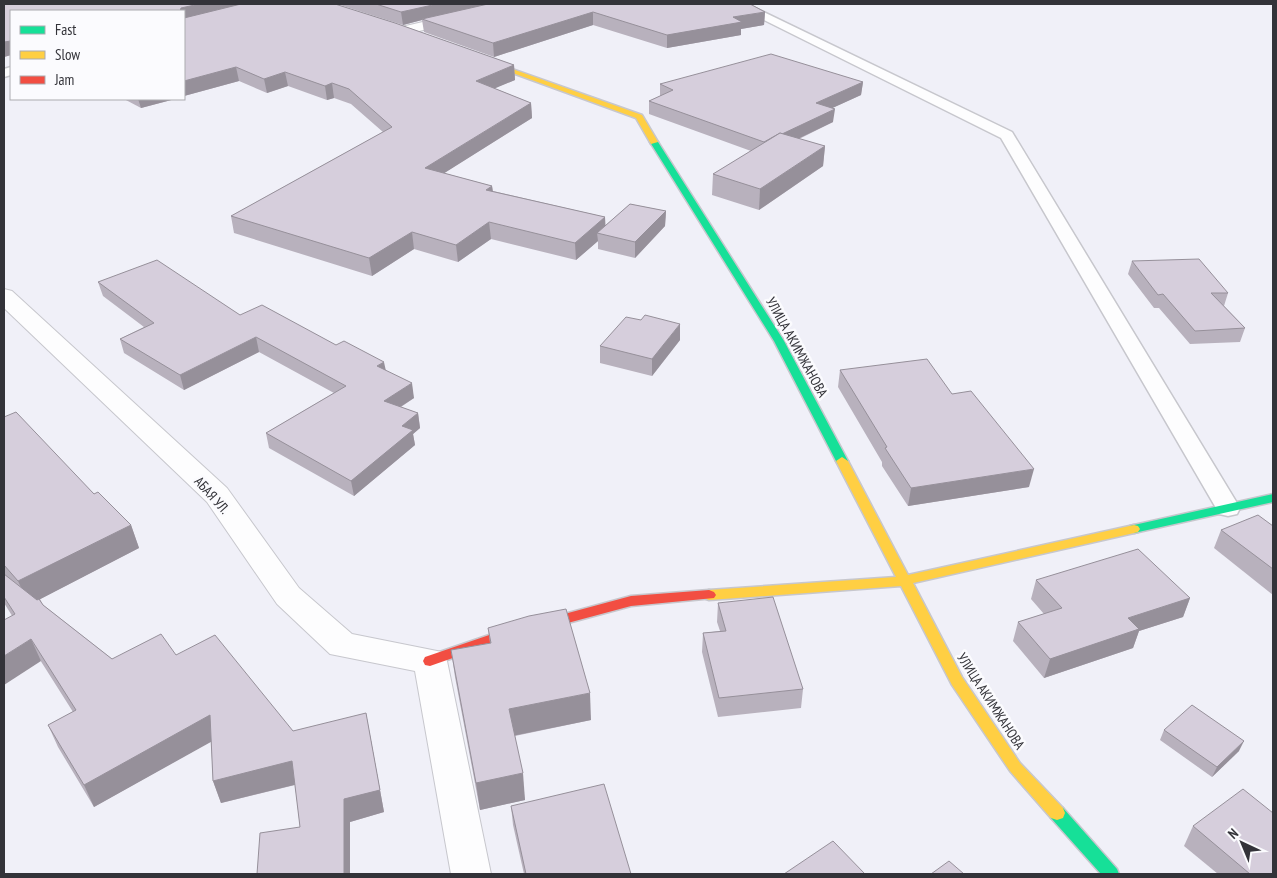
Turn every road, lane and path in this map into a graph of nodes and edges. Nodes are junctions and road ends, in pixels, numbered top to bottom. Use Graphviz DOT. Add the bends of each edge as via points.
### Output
graph roads {
  1 [pos="518,4"];
  2 [pos="738,4"];
  3 [pos="397,29"];
  4 [pos="420,38"];
  5 [pos="465,54"];
  6 [pos="4,296"];
  7 [pos="1273,498"];
  8 [pos="1228,508"];
  9 [pos="904,581"];
  10 [pos="430,661"];
  11 [pos="471,874"];
  12 [pos="1110,874"];
  1 -- 3 [label="street"];
  2 -- 8 [label="lane" via="1007,135"];
  3 -- 4 [label="street"];
  5 -- 9 [label="street, УЛИЦА АКИМЖАНОВА" via="639,117 779,341"];
  6 -- 10 [label="street, АБАЯ УЛ." via="217,495 288,596 342,645"];
  7 -- 8 [label="street"];
  8 -- 9 [label="street"];
  9 -- 10 [label="street" via="631,601 498,637"];
  9 -- 12 [label="street, УЛИЦА АКИМЖАНОВА" via="957,681 1015,767"];
  10 -- 11 [label="street"];
}
